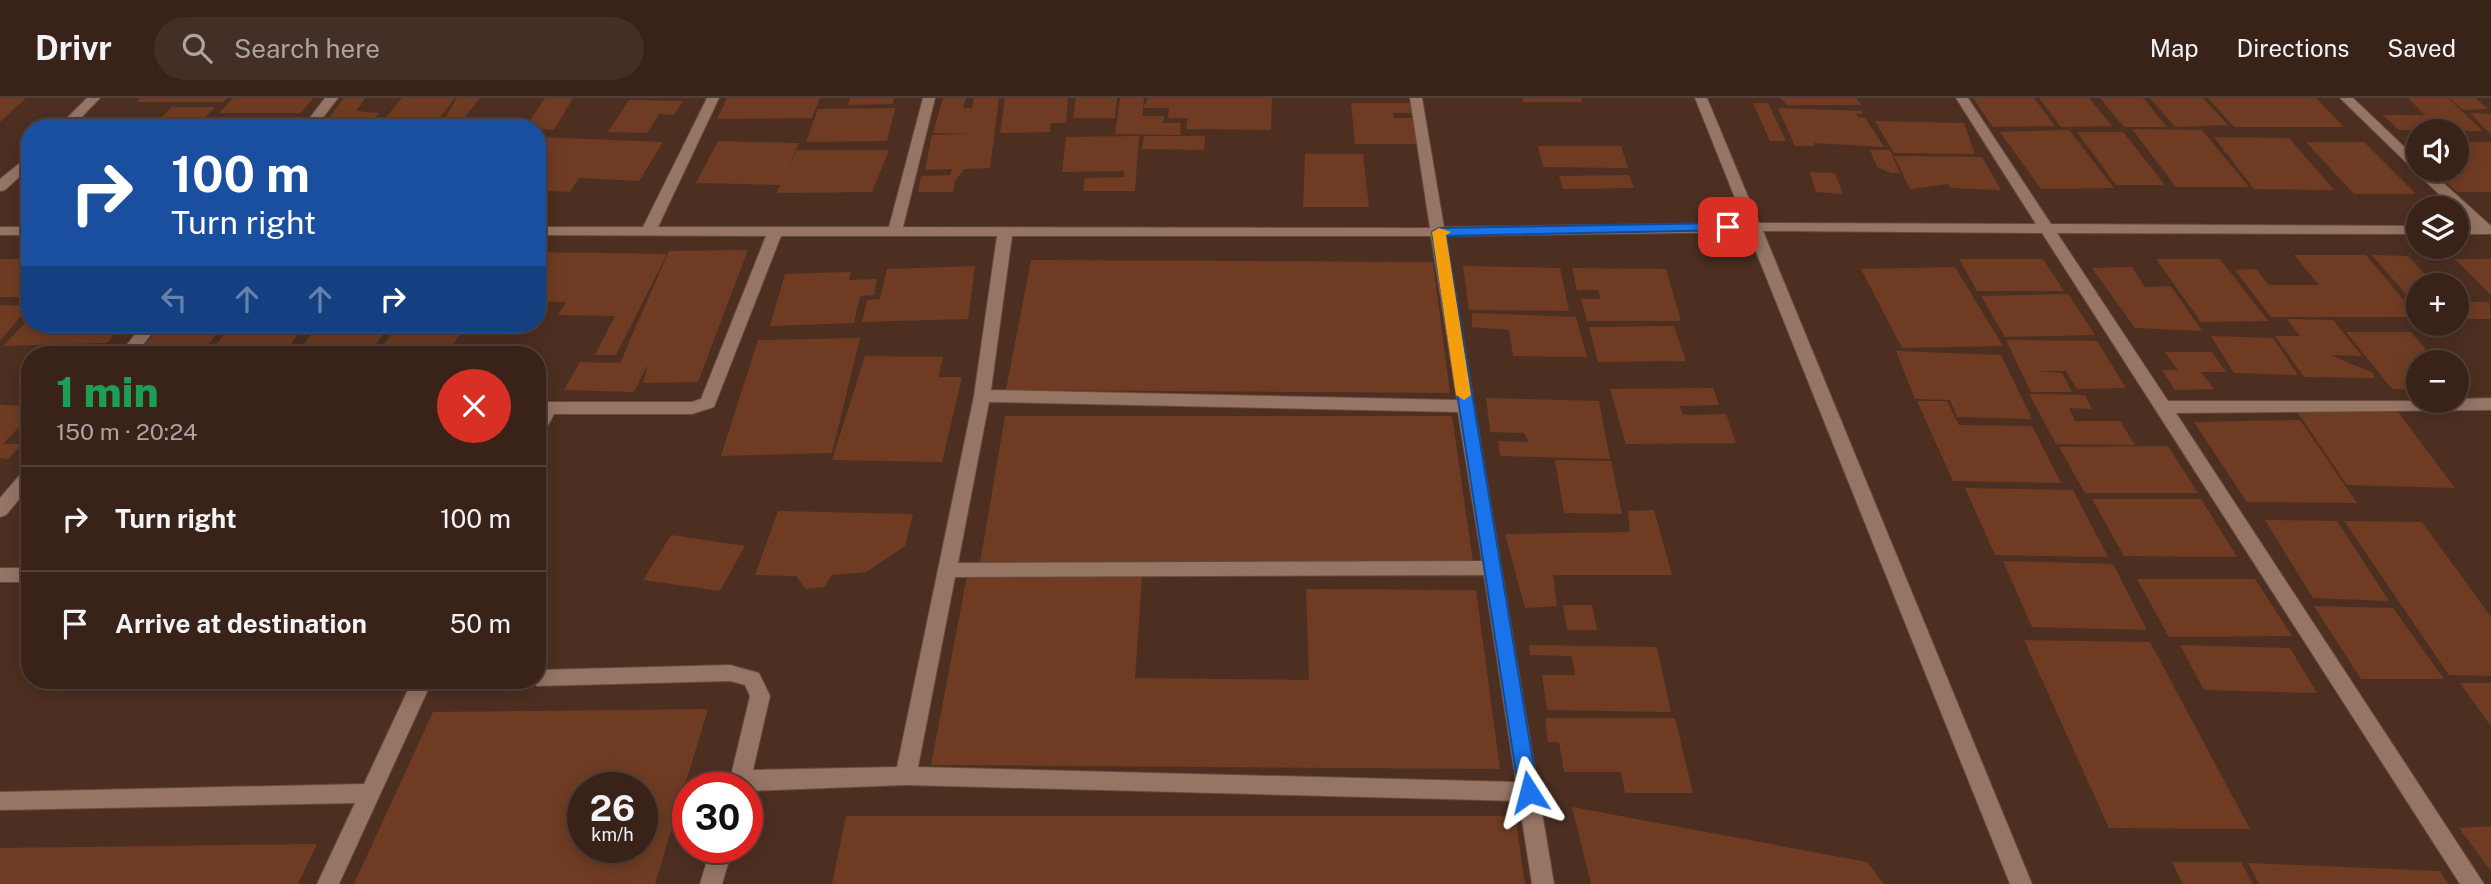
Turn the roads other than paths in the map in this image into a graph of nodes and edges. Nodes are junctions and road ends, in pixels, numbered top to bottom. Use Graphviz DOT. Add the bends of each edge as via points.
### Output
graph roads {
  1 [pos="94,98"];
  2 [pos="332,98"];
  3 [pos="713,98"];
  4 [pos="929,98"];
  5 [pos="1416,98"];
  6 [pos="1701,98"];
  7 [pos="1962,98"];
  8 [pos="2346,98"];
  9 [pos="72,119"];
  10 [pos="315,119"];
  11 [pos="2406,155"];
  12 [pos="21,167"];
  13 [pos="2435,182"];
  14 [pos="0,187"];
  15 [pos="1754,227"];
  16 [pos="2049,230"];
  17 [pos="2406,230"];
  18 [pos="2469,230"];
  19 [pos="2488,230"];
  20 [pos="0,231"];
  21 [pos="21,231"];
  22 [pos="546,232"];
  23 [pos="648,232"];
  24 [pos="775,232"];
  25 [pos="895,232"];
  26 [pos="1005,232"];
  27 [pos="1439,232"];
  28 [pos="982,397"];
  29 [pos="2491,404"];
  30 [pos="1465,406"];
  31 [pos="2164,407"];
  32 [pos="546,409"];
  33 [pos="21,485"];
  34 [pos="0,510"];
  35 [pos="1493,568"];
  36 [pos="949,570"];
  37 [pos="0,575"];
  38 [pos="21,575"];
  39 [pos="546,678"];
  40 [pos="418,689"];
  41 [pos="742,772"];
  42 [pos="906,776"];
  43 [pos="763,783"];
  44 [pos="1529,792"];
  45 [pos="370,793"];
  46 [pos="0,801"];
  47 [pos="717,863"];
  48 [pos="328,884"];
  49 [pos="711,884"];
  50 [pos="1543,884"];
  51 [pos="2021,884"];
  52 [pos="2473,884"];
  1 -- 9 [label="street"];
  2 -- 10 [label="street"];
  3 -- 23 [label="street"];
  4 -- 25 [label="street"];
  5 -- 27 [label="street"];
  6 -- 15 [label="street"];
  7 -- 16 [label="street"];
  8 -- 11 [label="street"];
  12 -- 14 [label="street"];
  13 -- 19 [label="street"];
  15 -- 16 [label="street"];
  15 -- 27 [label="street"];
  15 -- 51 [label="street"];
  16 -- 17 [label="street"];
  16 -- 31 [label="street"];
  18 -- 19 [label="street"];
  20 -- 21 [label="street"];
  22 -- 23 [label="street"];
  23 -- 24 [label="street"];
  24 -- 25 [label="street"];
  24 -- 32 [label="street" via="708,403 692,408"];
  25 -- 26 [label="street"];
  26 -- 27 [label="street"];
  26 -- 28 [label="street"];
  27 -- 30 [label="street"];
  28 -- 30 [label="street"];
  28 -- 36 [label="street"];
  29 -- 31 [label="street"];
  30 -- 35 [label="street"];
  31 -- 52 [label="street"];
  33 -- 34 [label="street"];
  35 -- 36 [label="street"];
  35 -- 44 [label="street"];
  36 -- 42 [label="street"];
  37 -- 38 [label="street"];
  39 -- 41 [label="street" via="730,673 752,679 760,696"];
  40 -- 45 [label="street"];
  42 -- 43 [label="street"];
  42 -- 44 [label="street"];
  44 -- 50 [label="street"];
  45 -- 46 [label="street"];
  45 -- 48 [label="street"];
  47 -- 49 [label="street"];
}
